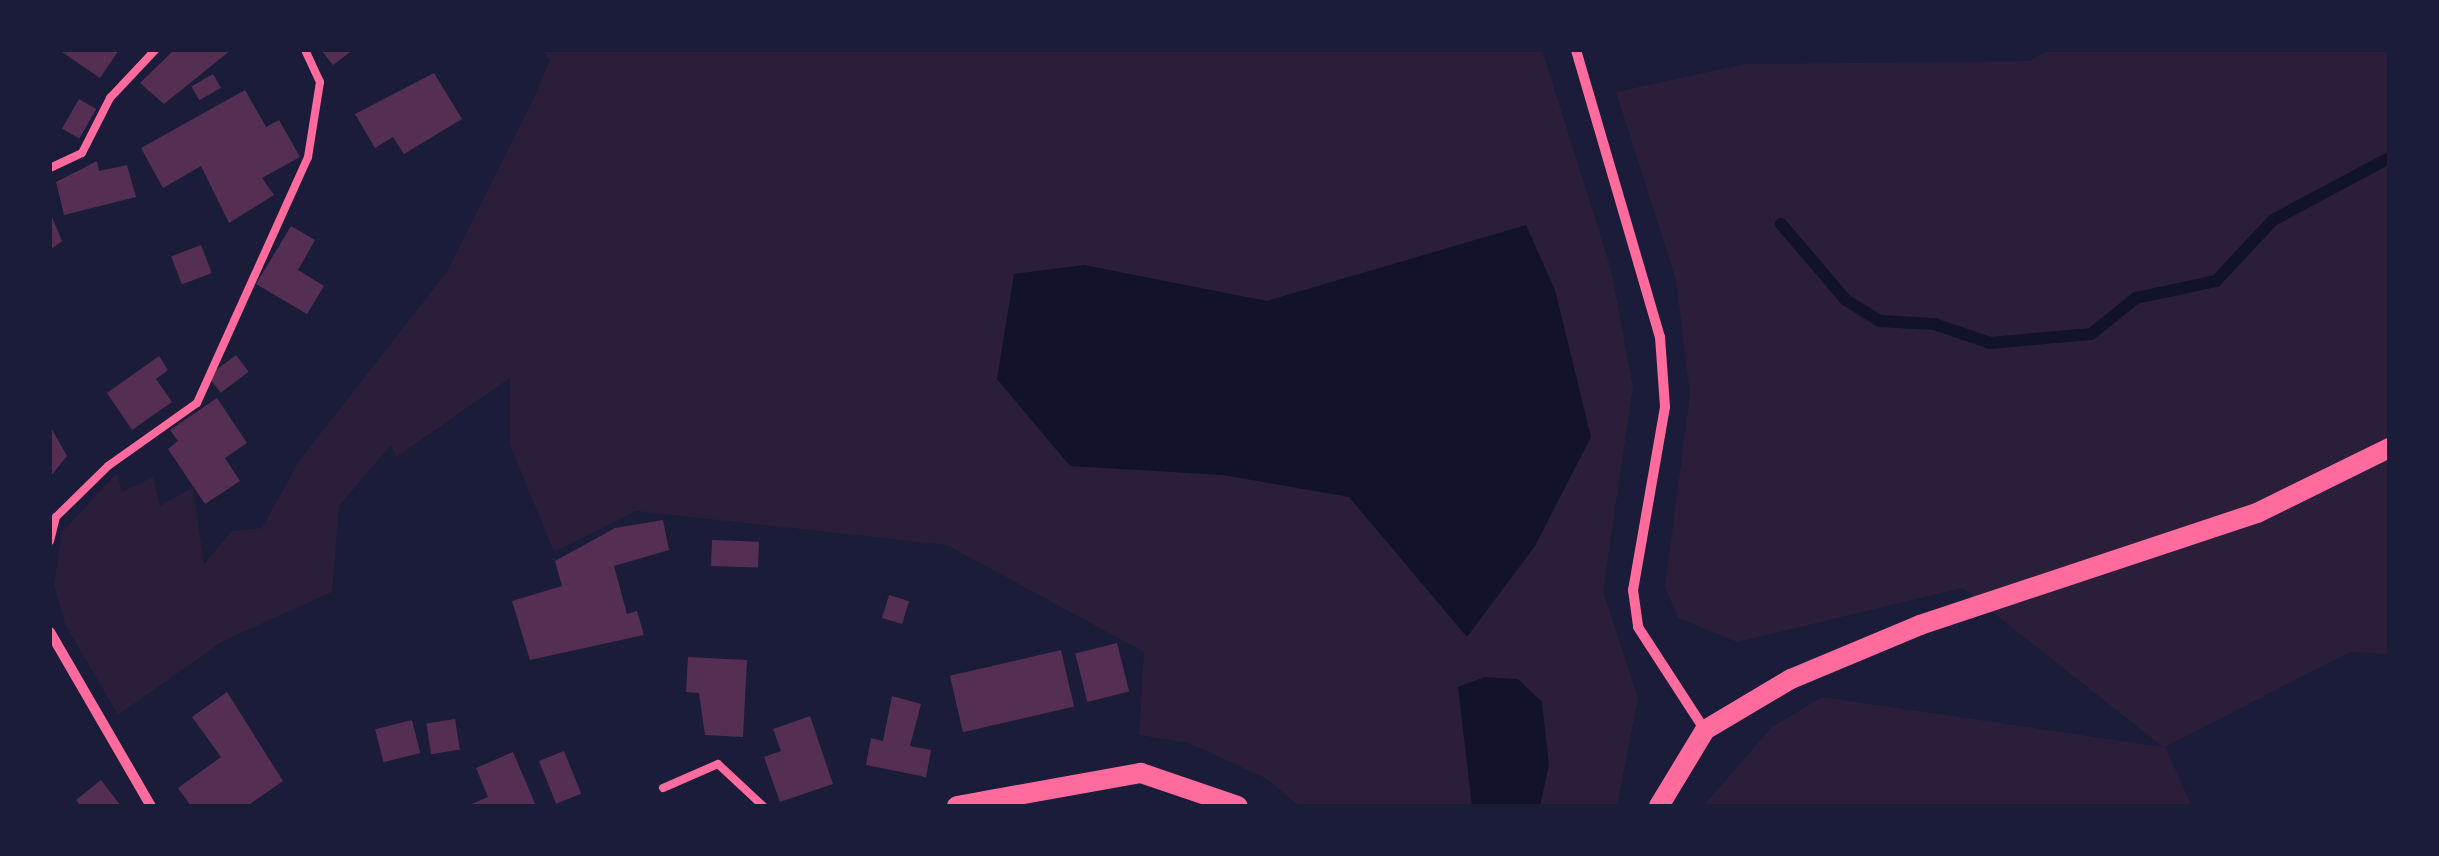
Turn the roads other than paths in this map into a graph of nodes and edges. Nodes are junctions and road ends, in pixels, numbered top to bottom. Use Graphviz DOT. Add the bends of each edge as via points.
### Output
graph roads {
  1 [pos="155,50"];
  2 [pos="305,50"];
  3 [pos="1576,50"];
  4 [pos="50,168"];
  5 [pos="2389,448"];
  6 [pos="50,541"];
  7 [pos="50,632"];
  8 [pos="1704,730"];
  9 [pos="663,788"];
  10 [pos="150,806"];
  11 [pos="763,806"];
  12 [pos="957,806"];
  13 [pos="1238,806"];
  14 [pos="1659,806"];
  1 -- 4 [label="lane" via="110,98 82,153"];
  2 -- 6 [label="lane" via="320,82 308,156 197,403 108,466 56,517"];
  3 -- 8 [label="street" via="1660,337 1665,407 1633,590 1638,627"];
  5 -- 8 [label="main road" via="2258,513 1888,638 1791,679"];
  7 -- 10 [label="street"];
  8 -- 14 [label="main road"];
  9 -- 11 [label="lane" via="718,764"];
  12 -- 13 [label="main road" via="1142,773"];
}
